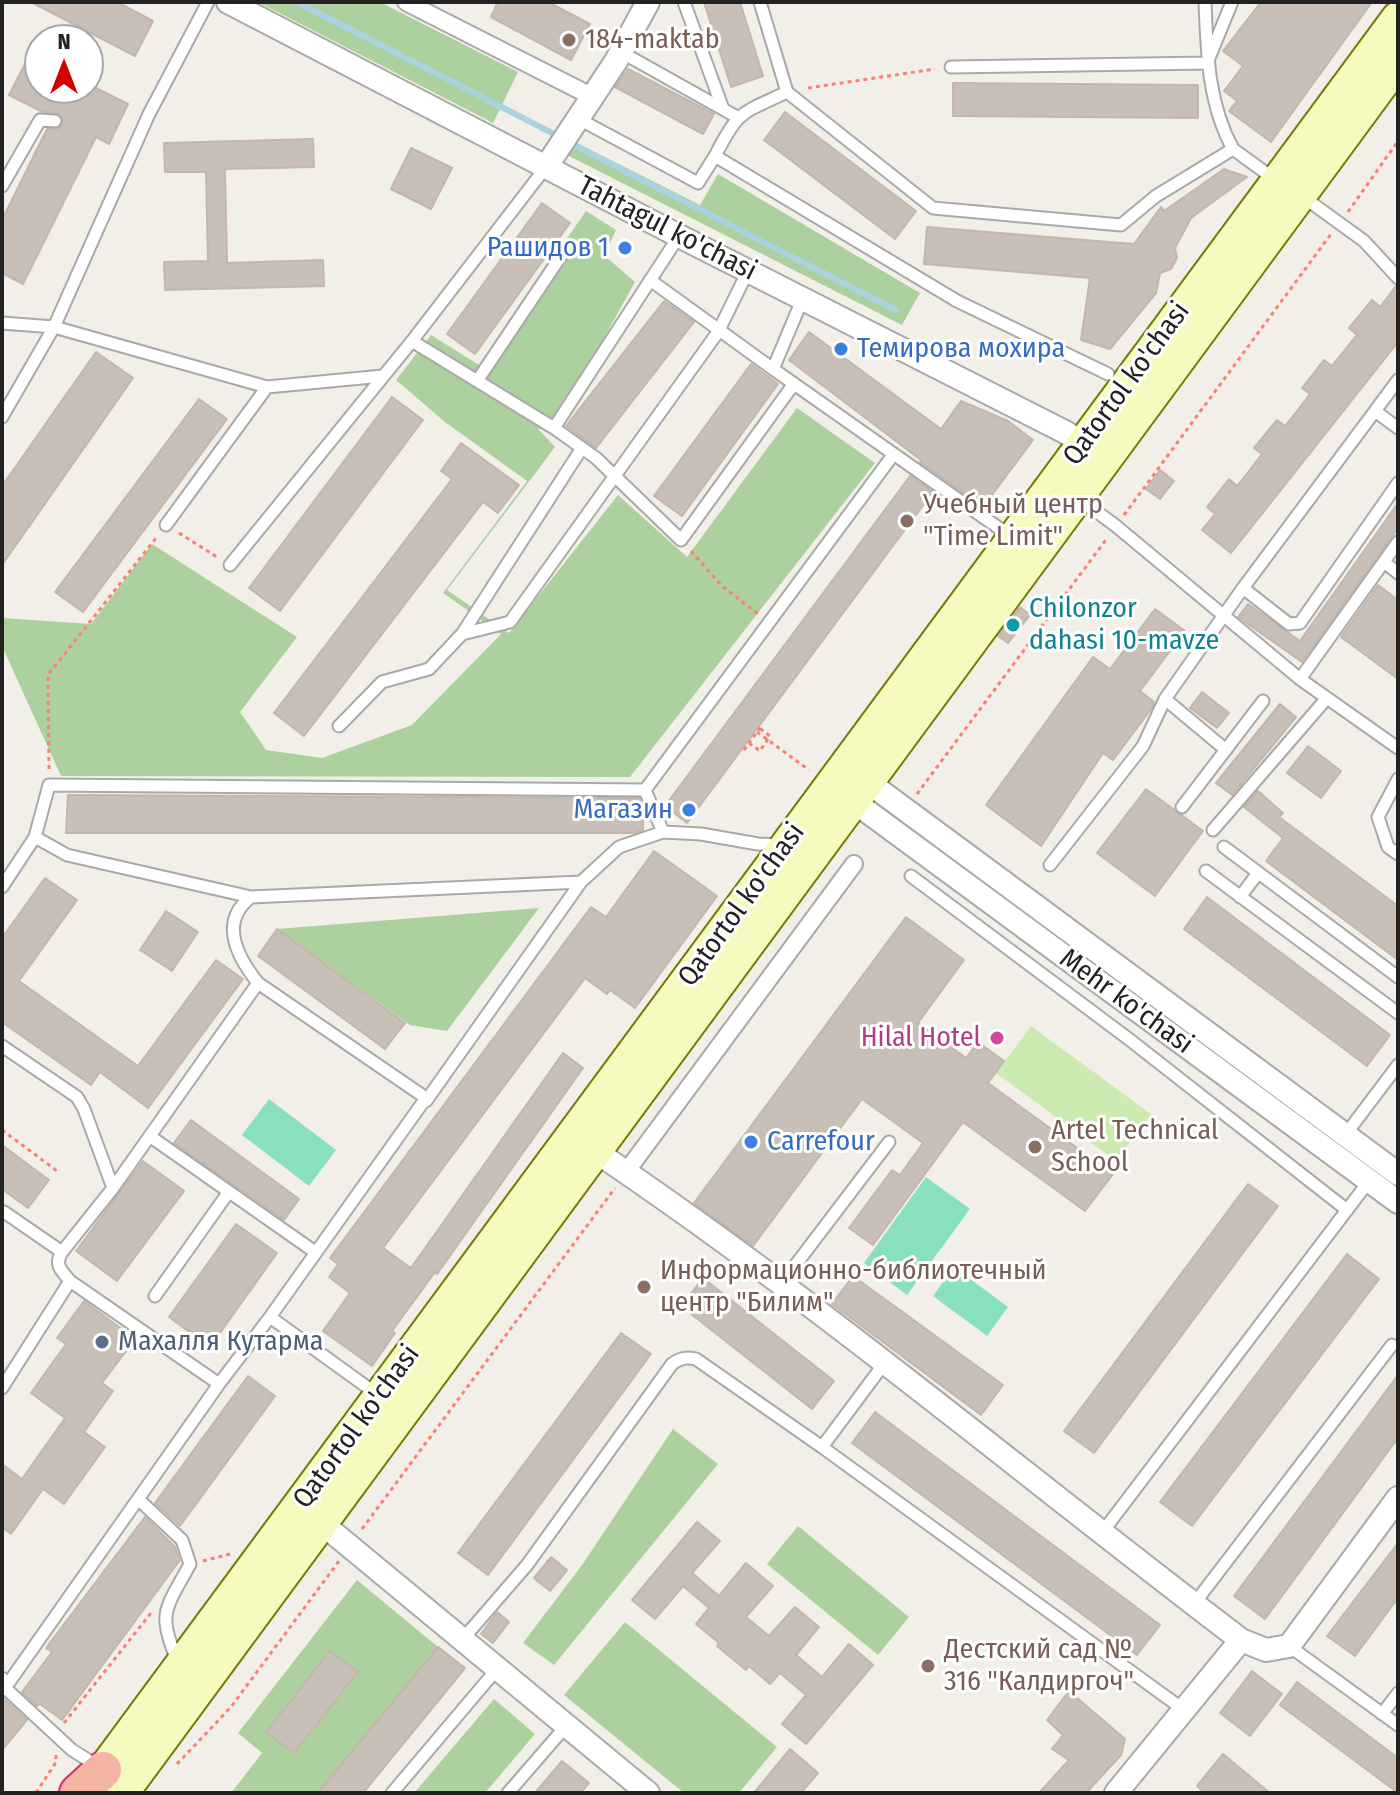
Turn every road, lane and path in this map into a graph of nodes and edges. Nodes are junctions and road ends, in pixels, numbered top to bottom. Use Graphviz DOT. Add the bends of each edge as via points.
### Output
graph roads {
  1 [pos="208,2"];
  2 [pos="228,2"];
  3 [pos="406,2"];
  4 [pos="648,2"];
  5 [pos="684,2"];
  6 [pos="760,2"];
  7 [pos="1205,2"];
  8 [pos="1232,2"];
  9 [pos="1398,18"];
  10 [pos="621,52"];
  11 [pos="1398,62"];
  12 [pos="1207,63"];
  13 [pos="951,67"];
  14 [pos="787,92"];
  15 [pos="591,96"];
  16 [pos="723,109"];
  17 [pos="737,117"];
  18 [pos="55,121"];
  19 [pos="574,122"];
  20 [pos="1398,141"];
  21 [pos="1233,149"];
  22 [pos="715,156"];
  23 [pos="546,167"];
  24 [pos="2,186"];
  25 [pos="1289,188"];
  26 [pos="1340,223"];
  27 [pos="679,236"];
  28 [pos="561,256"];
  29 [pos="748,271"];
  30 [pos="1398,278"];
  31 [pos="650,280"];
  32 [pos="803,298"];
  33 [pos="2,323"];
  34 [pos="54,327"];
  35 [pos="718,332"];
  36 [pos="412,341"];
  37 [pos="773,369"];
  38 [pos="1108,374"];
  39 [pos="383,376"];
  40 [pos="477,381"];
  41 [pos="793,385"];
  42 [pos="1396,385"];
  43 [pos="267,387"];
  44 [pos="1375,411"];
  45 [pos="2,417"];
  46 [pos="554,428"];
  47 [pos="1398,428"];
  48 [pos="582,448"];
  49 [pos="1095,451"];
  50 [pos="893,455"];
  51 [pos="614,477"];
  52 [pos="1398,483"];
  53 [pos="1077,497"];
  54 [pos="166,525"];
  55 [pos="1116,526"];
  56 [pos="1013,539"];
  57 [pos="681,540"];
  58 [pos="1398,542"];
  59 [pos="1384,562"];
  60 [pos="230,565"];
  61 [pos="1398,573"];
  62 [pos="1243,588"];
  63 [pos="1223,617"];
  64 [pos="770,623"];
  65 [pos="462,634"];
  66 [pos="1300,679"];
  67 [pos="1327,698"];
  68 [pos="1165,699"];
  69 [pos="1263,701"];
  70 [pos="339,726"];
  71 [pos="758,730"];
  72 [pos="766,742"];
  73 [pos="1398,748"];
  74 [pos="1226,750"];
  75 [pos="1398,779"];
  76 [pos="840,783"];
  77 [pos="49,785"];
  78 [pos="645,790"];
  79 [pos="917,794"];
  80 [pos="1182,807"];
  81 [pos="1213,830"];
  82 [pos="663,832"];
  83 [pos="35,837"];
  84 [pos="787,845"];
  85 [pos="1224,847"];
  86 [pos="1398,854"];
  87 [pos="854,864"];
  88 [pos="1050,865"];
  89 [pos="1206,871"];
  90 [pos="1258,873"];
  91 [pos="911,876"];
  92 [pos="581,882"];
  93 [pos="2,887"];
  94 [pos="251,897"];
  95 [pos="1240,897"];
  96 [pos="1398,977"];
  97 [pos="258,983"];
  98 [pos="1398,1013"];
  99 [pos="2,1046"];
  100 [pos="1398,1065"];
  101 [pos="426,1101"];
  102 [pos="2,1130"];
  103 [pos="1345,1135"];
  104 [pos="151,1137"];
  105 [pos="889,1142"];
  106 [pos="584,1143"];
  107 [pos="1331,1153"];
  108 [pos="1390,1168"];
  109 [pos="57,1171"];
  110 [pos="626,1172"];
  111 [pos="1369,1181"];
  112 [pos="113,1188"];
  113 [pos="228,1193"];
  114 [pos="1398,1202"];
  115 [pos="1347,1210"];
  116 [pos="3,1213"];
  117 [pos="62,1252"];
  118 [pos="315,1252"];
  119 [pos="70,1281"];
  120 [pos="781,1284"];
  121 [pos="155,1296"];
  122 [pos="270,1317"];
  123 [pos="1392,1345"];
  124 [pos="886,1361"];
  125 [pos="219,1384"];
  126 [pos="2,1388"];
  127 [pos="391,1405"];
  128 [pos="822,1447"];
  129 [pos="1398,1498"];
  130 [pos="138,1499"];
  131 [pos="310,1514"];
  132 [pos="1101,1535"];
  133 [pos="349,1547"];
  134 [pos="237,1553"];
  135 [pos="190,1564"];
  136 [pos="1194,1604"];
  137 [pos="151,1612"];
  138 [pos="462,1640"];
  139 [pos="1241,1640"];
  140 [pos="1289,1646"];
  141 [pos="180,1666"];
  142 [pos="497,1669"];
  143 [pos="3,1684"];
  144 [pos="1398,1693"];
  145 [pos="1184,1710"];
  146 [pos="1382,1714"];
  147 [pos="1398,1725"];
  148 [pos="566,1726"];
  149 [pos="55,1734"];
  150 [pos="174,1767"];
  151 [pos="98,1787"];
  152 [pos="36,1793"];
  153 [pos="392,1793"];
  154 [pos="508,1793"];
  155 [pos="648,1793"];
  156 [pos="1116,1793"];
  1 -- 34 [label="lane" via="149,114"];
  2 -- 23 [label="street, Tahtagul ko'chasi"];
  3 -- 15 [label="street"];
  4 -- 10 [label="street"];
  5 -- 16 [label="lane"];
  6 -- 14 [label="lane"];
  7 -- 12 [label="lane"];
  8 -- 12 [label="lane"];
  9 -- 25 [label="main road, Qatortol ko'chasi"];
  10 -- 15 [label="street"];
  10 -- 16 [label="lane"];
  11 -- 25 [label="main road, Qatortol ko'chasi"];
  12 -- 13 [label="lane"];
  12 -- 21 [label="lane" via="1220,125"];
  13 -- 14 [label="path"];
  14 -- 17 [label="lane"];
  14 -- 21 [label="lane" via="933,208 1121,225 1156,196"];
  15 -- 19 [label="street"];
  16 -- 17 [label="lane"];
  17 -- 22 [label="lane"];
  18 -- 24 [label="lane" via="40,120"];
  19 -- 22 [label="lane" via="698,183"];
  19 -- 23 [label="street"];
  20 -- 26 [label="path"];
  21 -- 25 [label="lane"];
  22 -- 38 [label="lane" via="957,301"];
  23 -- 27 [label="street, Tahtagul ko'chasi"];
  23 -- 36 [label="lane"];
  25 -- 26 [label="lane"];
  25 -- 49 [label="main road, Qatortol ko'chasi"];
  26 -- 30 [label="lane"];
  26 -- 55 [label="path"];
  27 -- 29 [label="street, Tahtagul ko'chasi"];
  27 -- 31 [label="lane"];
  28 -- 40 [label="lane"];
  29 -- 32 [label="street, Tahtagul ko'chasi"];
  29 -- 35 [label="lane"];
  31 -- 35 [label="lane"];
  31 -- 46 [label="lane"];
  32 -- 37 [label="lane"];
  32 -- 49 [label="street, Tahtagul ko'chasi"];
  33 -- 34 [label="lane"];
  34 -- 43 [label="lane"];
  34 -- 45 [label="lane"];
  35 -- 37 [label="lane"];
  35 -- 51 [label="lane"];
  36 -- 39 [label="lane"];
  36 -- 40 [label="lane"];
  37 -- 41 [label="lane"];
  39 -- 43 [label="lane"];
  39 -- 60 [label="lane"];
  40 -- 46 [label="lane"];
  41 -- 50 [label="lane"];
  41 -- 57 [label="lane"];
  42 -- 44 [label="lane"];
  43 -- 54 [label="lane"];
  44 -- 47 [label="lane"];
  44 -- 62 [label="lane"];
  46 -- 48 [label="lane"];
  48 -- 51 [label="lane"];
  48 -- 65 [label="lane"];
  49 -- 53 [label="main road, Qatortol ko'chasi"];
  49 -- 56 [label="main road, Qatortol ko'chasi"];
  50 -- 56 [label="lane"];
  50 -- 64 [label="lane"];
  51 -- 57 [label="lane"];
  51 -- 65 [label="lane" via="510,622"];
  52 -- 62 [label="lane" via="1300,623 1289,624"];
  53 -- 55 [label="lane"];
  53 -- 76 [label="main road, Qatortol ko'chasi"];
  54 -- 60 [label="path"];
  54 -- 77 [label="path" via="48,675"];
  55 -- 63 [label="lane"];
  55 -- 79 [label="path"];
  56 -- 76 [label="main road, Qatortol ko'chasi"];
  57 -- 64 [label="path" via="722,586"];
  58 -- 59 [label="lane"];
  59 -- 61 [label="lane"];
  59 -- 66 [label="lane"];
  62 -- 63 [label="lane"];
  63 -- 66 [label="lane"];
  63 -- 68 [label="lane"];
  64 -- 78 [label="lane"];
  65 -- 70 [label="lane" via="429,669 382,682"];
  66 -- 67 [label="lane"];
  67 -- 73 [label="lane"];
  67 -- 81 [label="lane"];
  68 -- 74 [label="lane"];
  68 -- 88 [label="lane" via="1143,746"];
  69 -- 74 [label="lane"];
  71 -- 72 [label="path"];
  71 -- 72 [label="path" via="770,736"];
  71 -- 72 [label="path" via="747,744 760,751"];
  71 -- 76 [label="path" via="809,770"];
  74 -- 80 [label="lane"];
  75 -- 86 [label="lane" via="1378,817 1388,847"];
  76 -- 84 [label="main road, Qatortol ko'chasi"];
  76 -- 103 [label="street, Mehr ko'chasi"];
  76 -- 106 [label="main road, Qatortol ko'chasi"];
  76 -- 107 [label="street, Mehr ko'chasi"];
  77 -- 78 [label="lane"];
  77 -- 83 [label="lane"];
  78 -- 82 [label="lane"];
  82 -- 84 [label="lane"];
  82 -- 92 [label="lane" via="619,847"];
  83 -- 93 [label="lane"];
  83 -- 94 [label="lane" via="67,855"];
  84 -- 106 [label="main road, Qatortol ko'chasi"];
  85 -- 90 [label="lane"];
  87 -- 110 [label="street"];
  89 -- 95 [label="lane"];
  90 -- 95 [label="lane"];
  90 -- 96 [label="lane"];
  91 -- 115 [label="lane"];
  92 -- 94 [label="lane"];
  92 -- 101 [label="lane"];
  94 -- 97 [label="lane" via="237,912 233,936 240,961"];
  95 -- 98 [label="lane"];
  97 -- 101 [label="lane"];
  97 -- 104 [label="lane"];
  99 -- 112 [label="lane" via="77,1097"];
  100 -- 103 [label="lane"];
  101 -- 118 [label="lane"];
  102 -- 109 [label="path"];
  103 -- 107 [label="lane"];
  103 -- 108 [label="street, Mehr ko'chasi"];
  104 -- 112 [label="lane"];
  104 -- 113 [label="lane"];
  105 -- 120 [label="lane"];
  106 -- 110 [label="street"];
  106 -- 127 [label="main road, Qatortol ko'chasi"];
  107 -- 111 [label="street, Mehr ko'chasi"];
  108 -- 111 [label="street"];
  110 -- 120 [label="street"];
  110 -- 133 [label="path"];
  111 -- 114 [label="street, Mehr ko'chasi"];
  111 -- 115 [label="lane"];
  112 -- 117 [label="lane"];
  113 -- 118 [label="lane"];
  113 -- 121 [label="lane"];
  115 -- 132 [label="lane"];
  116 -- 117 [label="lane"];
  117 -- 119 [label="lane" via="57,1266"];
  118 -- 122 [label="lane"];
  119 -- 125 [label="lane"];
  119 -- 126 [label="lane"];
  120 -- 124 [label="street"];
  122 -- 125 [label="lane"];
  122 -- 127 [label="lane"];
  123 -- 136 [label="lane"];
  124 -- 128 [label="lane"];
  124 -- 132 [label="street"];
  125 -- 130 [label="lane"];
  127 -- 131 [label="main road, Qatortol ko'chasi"];
  128 -- 138 [label="lane" via="696,1359 677,1360 527,1565"];
  128 -- 145 [label="lane"];
  129 -- 140 [label="street"];
  130 -- 135 [label="lane" via="182,1540"];
  130 -- 143 [label="lane"];
  131 -- 133 [label="street"];
  131 -- 141 [label="main road, Qatortol ko'chasi"];
  131 -- 151 [label="main road, Qatortol ko'chasi"];
  132 -- 136 [label="street"];
  133 -- 138 [label="street"];
  133 -- 150 [label="path" via="231,1707"];
  134 -- 135 [label="path"];
  135 -- 141 [label="lane" via="165,1609 165,1634"];
  136 -- 139 [label="street"];
  137 -- 149 [label="path"];
  138 -- 142 [label="street"];
  139 -- 140 [label="street" via="1266,1650"];
  139 -- 145 [label="street"];
  140 -- 146 [label="lane"];
  141 -- 151 [label="main road, Qatortol ko'chasi"];
  142 -- 148 [label="street"];
  142 -- 153 [label="lane"];
  143 -- 149 [label="lane"];
  144 -- 146 [label="lane"];
  145 -- 156 [label="street"];
  146 -- 147 [label="lane"];
  148 -- 154 [label="lane"];
  148 -- 155 [label="street"];
  149 -- 151 [label="lane"];
  149 -- 152 [label="path" via="56,1762"];
}
